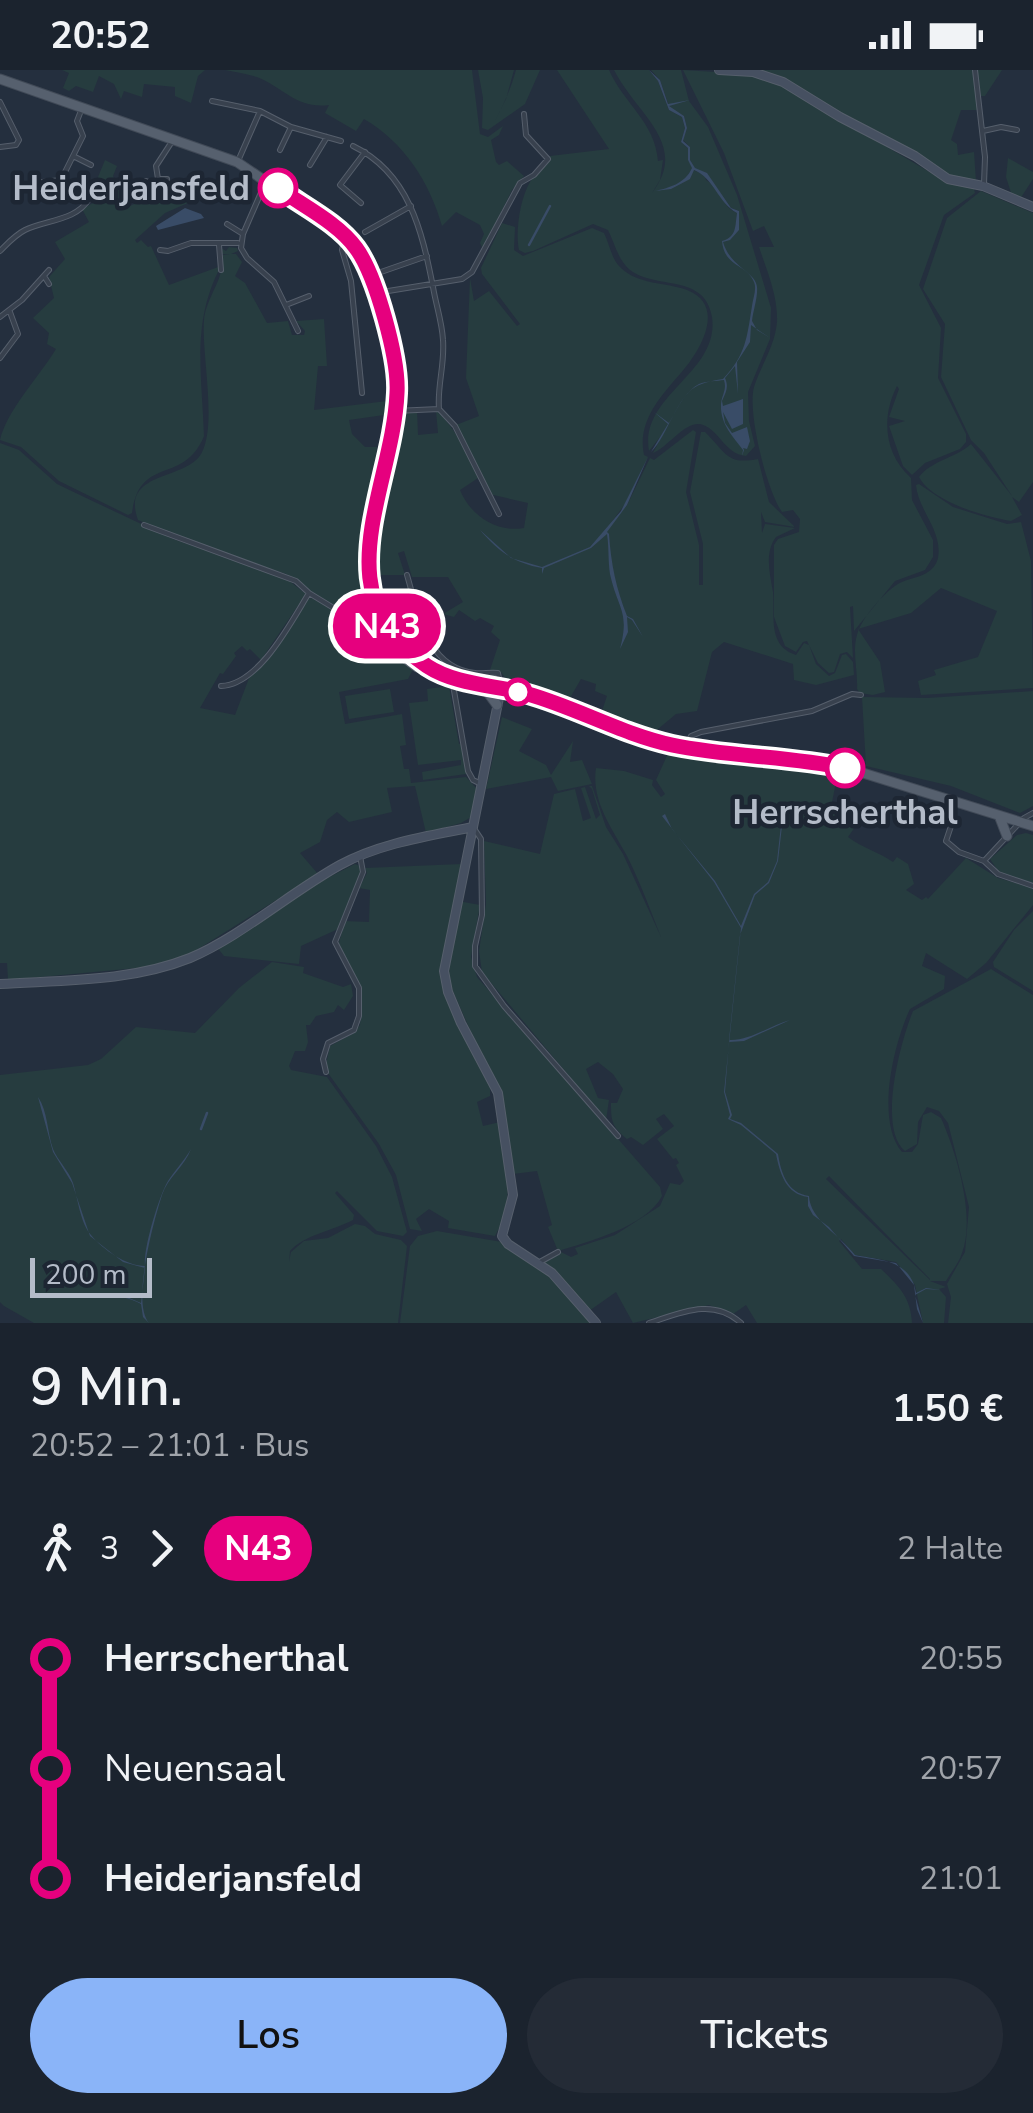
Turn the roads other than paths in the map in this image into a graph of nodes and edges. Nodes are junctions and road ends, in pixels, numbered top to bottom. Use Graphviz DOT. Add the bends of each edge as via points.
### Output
graph roads {
  1 [pos="719,70"];
  2 [pos="975,70"];
  3 [pos="0,80"];
  4 [pos="212,100"];
  5 [pos="0,103"];
  6 [pos="82,108"];
  7 [pos="260,110"];
  8 [pos="524,114"];
  9 [pos="291,127"];
  10 [pos="1017,130"];
  11 [pos="983,131"];
  12 [pos="326,137"];
  13 [pos="174,139"];
  14 [pos="340,141"];
  15 [pos="353,146"];
  16 [pos="0,147"];
  17 [pos="280,150"];
  18 [pos="365,152"];
  19 [pos="74,156"];
  20 [pos="238,162"];
  21 [pos="91,165"];
  22 [pos="310,165"];
  23 [pos="158,179"];
  24 [pos="167,179"];
  25 [pos="145,180"];
  26 [pos="266,181"];
  27 [pos="33,183"];
  28 [pos="984,186"];
  29 [pos="89,199"];
  30 [pos="362,203"];
  31 [pos="411,206"];
  32 [pos="1033,207"];
  33 [pos="227,224"];
  34 [pos="365,232"];
  35 [pos="242,234"];
  36 [pos="346,236"];
  37 [pos="240,242"];
  38 [pos="219,245"];
  39 [pos="0,250"];
  40 [pos="160,250"];
  41 [pos="427,256"];
  42 [pos="49,270"];
  43 [pos="221,270"];
  44 [pos="381,272"];
  45 [pos="44,276"];
  46 [pos="49,284"];
  47 [pos="432,285"];
  48 [pos="376,294"];
  49 [pos="309,296"];
  50 [pos="286,305"];
  51 [pos="10,312"];
  52 [pos="0,317"];
  53 [pos="298,331"];
  54 [pos="0,358"];
  55 [pos="362,393"];
  56 [pos="440,410"];
  57 [pos="395,411"];
  58 [pos="499,514"];
  59 [pos="144,525"];
  60 [pos="408,575"];
  61 [pos="309,593"];
  62 [pos="481,684"];
  63 [pos="221,686"];
  64 [pos="500,688"];
  65 [pos="860,694"];
  66 [pos="497,706"];
  67 [pos="687,747"];
  68 [pos="482,785"];
  69 [pos="1033,813"];
  70 [pos="998,816"];
  71 [pos="1020,822"];
  72 [pos="951,826"];
  73 [pos="1033,826"];
  74 [pos="473,827"];
  75 [pos="1007,836"];
  76 [pos="360,856"];
  77 [pos="984,860"];
  78 [pos="1033,886"];
  79 [pos="0,984"];
  80 [pos="326,1072"];
  81 [pos="618,1136"];
  82 [pos="558,1252"];
  83 [pos="538,1262"];
  84 [pos="596,1323"];
  85 [pos="649,1323"];
  86 [pos="741,1323"];
  1 -- 28 [label="street" via="782,82 948,178"];
  2 -- 11 [label="street"];
  3 -- 6 [label="main road"];
  4 -- 7 [label="street"];
  5 -- 16 [label="street" via="19,143"];
  6 -- 13 [label="main road"];
  6 -- 19 [label="street" via="77,121 83,134"];
  7 -- 9 [label="street"];
  7 -- 20 [label="street"];
  8 -- 47 [label="street" via="526,135 548,158 520,183 470,275"];
  9 -- 12 [label="street"];
  9 -- 17 [label="street"];
  10 -- 11 [label="street"];
  11 -- 28 [label="street"];
  12 -- 14 [label="street"];
  12 -- 22 [label="street"];
  13 -- 20 [label="main road"];
  13 -- 23 [label="street" via="156,166"];
  15 -- 18 [label="street"];
  18 -- 30 [label="street" via="340,185"];
  18 -- 31 [label="street"];
  19 -- 21 [label="street"];
  19 -- 27 [label="street" via="57,182"];
  20 -- 26 [label="main road"];
  23 -- 24 [label="street"];
  23 -- 25 [label="street"];
  26 -- 35 [label="street"];
  26 -- 36 [label="main road"];
  28 -- 32 [label="street"];
  29 -- 39 [label="street" via="47,225 23,230"];
  31 -- 34 [label="street"];
  31 -- 41 [label="street"];
  33 -- 35 [label="street"];
  35 -- 37 [label="street"];
  36 -- 48 [label="main road"];
  36 -- 55 [label="street" via="342,250"];
  37 -- 38 [label="street"];
  37 -- 50 [label="street"];
  38 -- 40 [label="street"];
  38 -- 43 [label="street"];
  41 -- 44 [label="street"];
  41 -- 47 [label="street"];
  42 -- 45 [label="street"];
  45 -- 46 [label="street"];
  45 -- 51 [label="street"];
  47 -- 48 [label="street"];
  47 -- 56 [label="street" via="443,339"];
  48 -- 57 [label="main road" via="394,356"];
  49 -- 50 [label="street"];
  50 -- 53 [label="street"];
  51 -- 52 [label="street"];
  51 -- 54 [label="street" via="18,334"];
  56 -- 57 [label="street"];
  56 -- 58 [label="street" via="455,426"];
  57 -- 62 [label="main road" via="368,542 376,605 395,638 425,665"];
  59 -- 61 [label="street" via="282,574"];
  60 -- 64 [label="street" via="438,654 474,673 498,674"];
  61 -- 63 [label="street" via="257,668"];
  61 -- 68 [label="street" via="378,635 416,670 455,687 468,771"];
  62 -- 64 [label="main road"];
  62 -- 66 [label="main road"];
  64 -- 66 [label="street"];
  64 -- 67 [label="main road"];
  65 -- 67 [label="street" via="812,711 700,732"];
  66 -- 68 [label="street"];
  67 -- 70 [label="main road" via="847,768"];
  68 -- 74 [label="street"];
  69 -- 71 [label="street"];
  70 -- 71 [label="main road"];
  70 -- 75 [label="main road"];
  71 -- 73 [label="main road"];
  71 -- 75 [label="street"];
  72 -- 77 [label="street" via="946,842"];
  74 -- 76 [label="street"];
  74 -- 81 [label="street" via="482,838 475,966"];
  74 -- 83 [label="street" via="444,971 461,1023 498,1094 513,1195 502,1236"];
  75 -- 77 [label="street"];
  76 -- 79 [label="street" via="166,967"];
  76 -- 80 [label="street" via="363,872 335,942 358,988 358,1025 328,1043"];
  77 -- 78 [label="street" via="998,874"];
  82 -- 83 [label="street"];
  83 -- 84 [label="street"];
  85 -- 86 [label="street" via="705,1308"];
}
